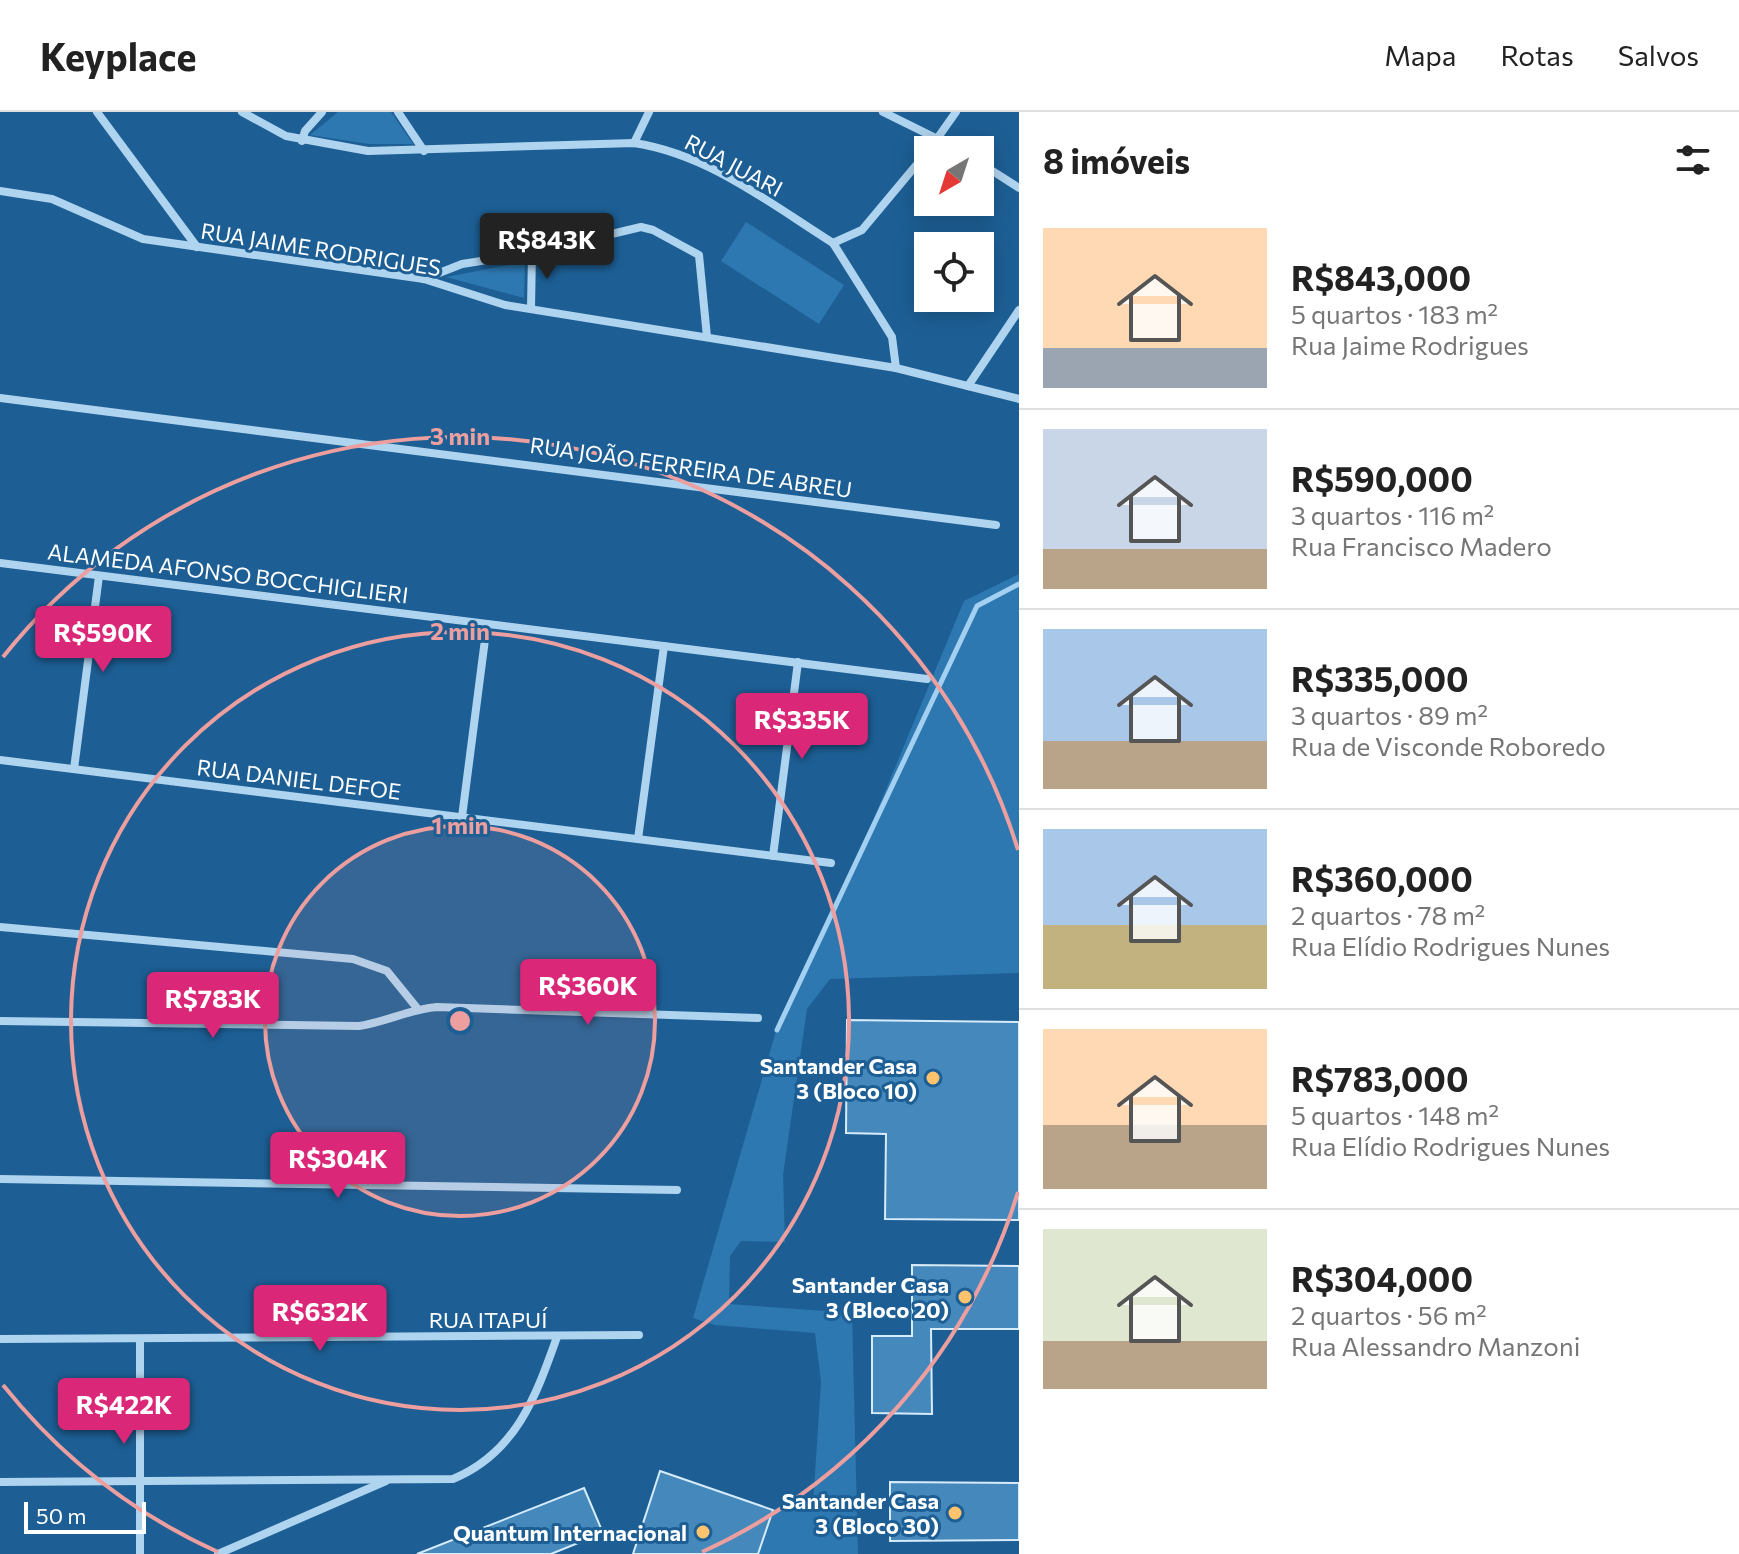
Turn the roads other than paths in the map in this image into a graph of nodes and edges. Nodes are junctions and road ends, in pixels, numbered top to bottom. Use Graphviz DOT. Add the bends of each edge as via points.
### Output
graph roads {
  1 [pos="97,112"];
  2 [pos="242,112"];
  3 [pos="322,112"];
  4 [pos="398,112"];
  5 [pos="649,112"];
  6 [pos="883,112"];
  7 [pos="956,112"];
  8 [pos="937,136"];
  9 [pos="940,136"];
  10 [pos="302,141"];
  11 [pos="634,143"];
  12 [pos="424,151"];
  13 [pos="914,167"];
  14 [pos="994,172"];
  15 [pos="1019,188"];
  16 [pos="0,191"];
  17 [pos="833,243"];
  18 [pos="197,247"];
  19 [pos="532,253"];
  20 [pos="424,279"];
  21 [pos="531,308"];
  22 [pos="1019,310"];
  23 [pos="707,337"];
  24 [pos="896,368"];
  25 [pos="968,386"];
  26 [pos="0,398"];
  27 [pos="1019,399"];
  28 [pos="996,525"];
  29 [pos="0,563"];
  30 [pos="99,576"];
  31 [pos="487,624"];
  32 [pos="664,646"];
  33 [pos="798,662"];
  34 [pos="927,679"];
  35 [pos="0,760"];
  36 [pos="74,769"];
  37 [pos="462,817"];
  38 [pos="638,839"];
  39 [pos="773,856"];
  40 [pos="831,863"];
  41 [pos="0,927"];
  42 [pos="417,1008"];
  43 [pos="758,1018"];
  44 [pos="0,1021"];
  45 [pos="0,1179"];
  46 [pos="677,1190"];
  47 [pos="639,1335"];
  48 [pos="557,1337"];
  49 [pos="0,1339"];
  50 [pos="140,1339"];
  51 [pos="388,1480"];
  52 [pos="140,1481"];
  53 [pos="0,1482"];
  54 [pos="140,1554"];
  55 [pos="218,1554"];
  1 -- 18 [label="street"];
  2 -- 10 [label="street, RUA JUARI"];
  3 -- 10 [label="street"];
  4 -- 12 [label="street"];
  5 -- 11 [label="street"];
  6 -- 8 [label="street"];
  7 -- 9 [label="street"];
  10 -- 12 [label="street, RUA JUARI" via="368,151"];
  11 -- 12 [label="street, RUA JUARI"];
  11 -- 17 [label="street, RUA JUARI" via="659,147 725,175"];
  13 -- 17 [label="street" via="862,230"];
  14 -- 15 [label="street"];
  16 -- 18 [label="street, RUA JAIME RODRIGUES" via="52,199 143,239"];
  17 -- 24 [label="street" via="892,337"];
  18 -- 20 [label="street, RUA JAIME RODRIGUES"];
  19 -- 20 [label="street" via="447,267"];
  19 -- 21 [label="street"];
  19 -- 23 [label="street" via="631,228 653,230 699,255"];
  20 -- 21 [label="street, RUA JAIME RODRIGUES"];
  21 -- 23 [label="street, RUA JAIME RODRIGUES"];
  22 -- 25 [label="street"];
  23 -- 24 [label="street, RUA JAIME RODRIGUES"];
  24 -- 25 [label="street, RUA JAIME RODRIGUES"];
  25 -- 27 [label="street, RUA JAIME RODRIGUES"];
  26 -- 28 [label="street, RUA JOÃO FERREIRA DE ABREU"];
  29 -- 30 [label="street, ALAMEDA AFONSO BOCCHIGLIERI"];
  30 -- 31 [label="street, ALAMEDA AFONSO BOCCHIGLIERI"];
  30 -- 36 [label="street"];
  31 -- 32 [label="street, ALAMEDA AFONSO BOCCHIGLIERI"];
  31 -- 37 [label="street"];
  32 -- 33 [label="street, ALAMEDA AFONSO BOCCHIGLIERI"];
  32 -- 38 [label="street"];
  33 -- 34 [label="street, ALAMEDA AFONSO BOCCHIGLIERI"];
  33 -- 39 [label="street"];
  35 -- 36 [label="street, RUA DANIEL DEFOE"];
  36 -- 37 [label="street, RUA DANIEL DEFOE"];
  37 -- 38 [label="street, RUA DANIEL DEFOE"];
  38 -- 39 [label="street, RUA DANIEL DEFOE"];
  39 -- 40 [label="street, RUA DANIEL DEFOE"];
  41 -- 42 [label="street" via="353,959 387,971"];
  42 -- 43 [label="street"];
  42 -- 44 [label="street" via="359,1026"];
  45 -- 46 [label="street"];
  47 -- 48 [label="street, RUA ITAPUÍ"];
  48 -- 50 [label="street, RUA ITAPUÍ"];
  48 -- 51 [label="street" via="532,1405 495,1454 453,1479"];
  49 -- 50 [label="street, RUA ITAPUÍ"];
  50 -- 52 [label="street"];
  51 -- 52 [label="street"];
  51 -- 55 [label="street"];
  52 -- 53 [label="street"];
  52 -- 54 [label="street"];
}
